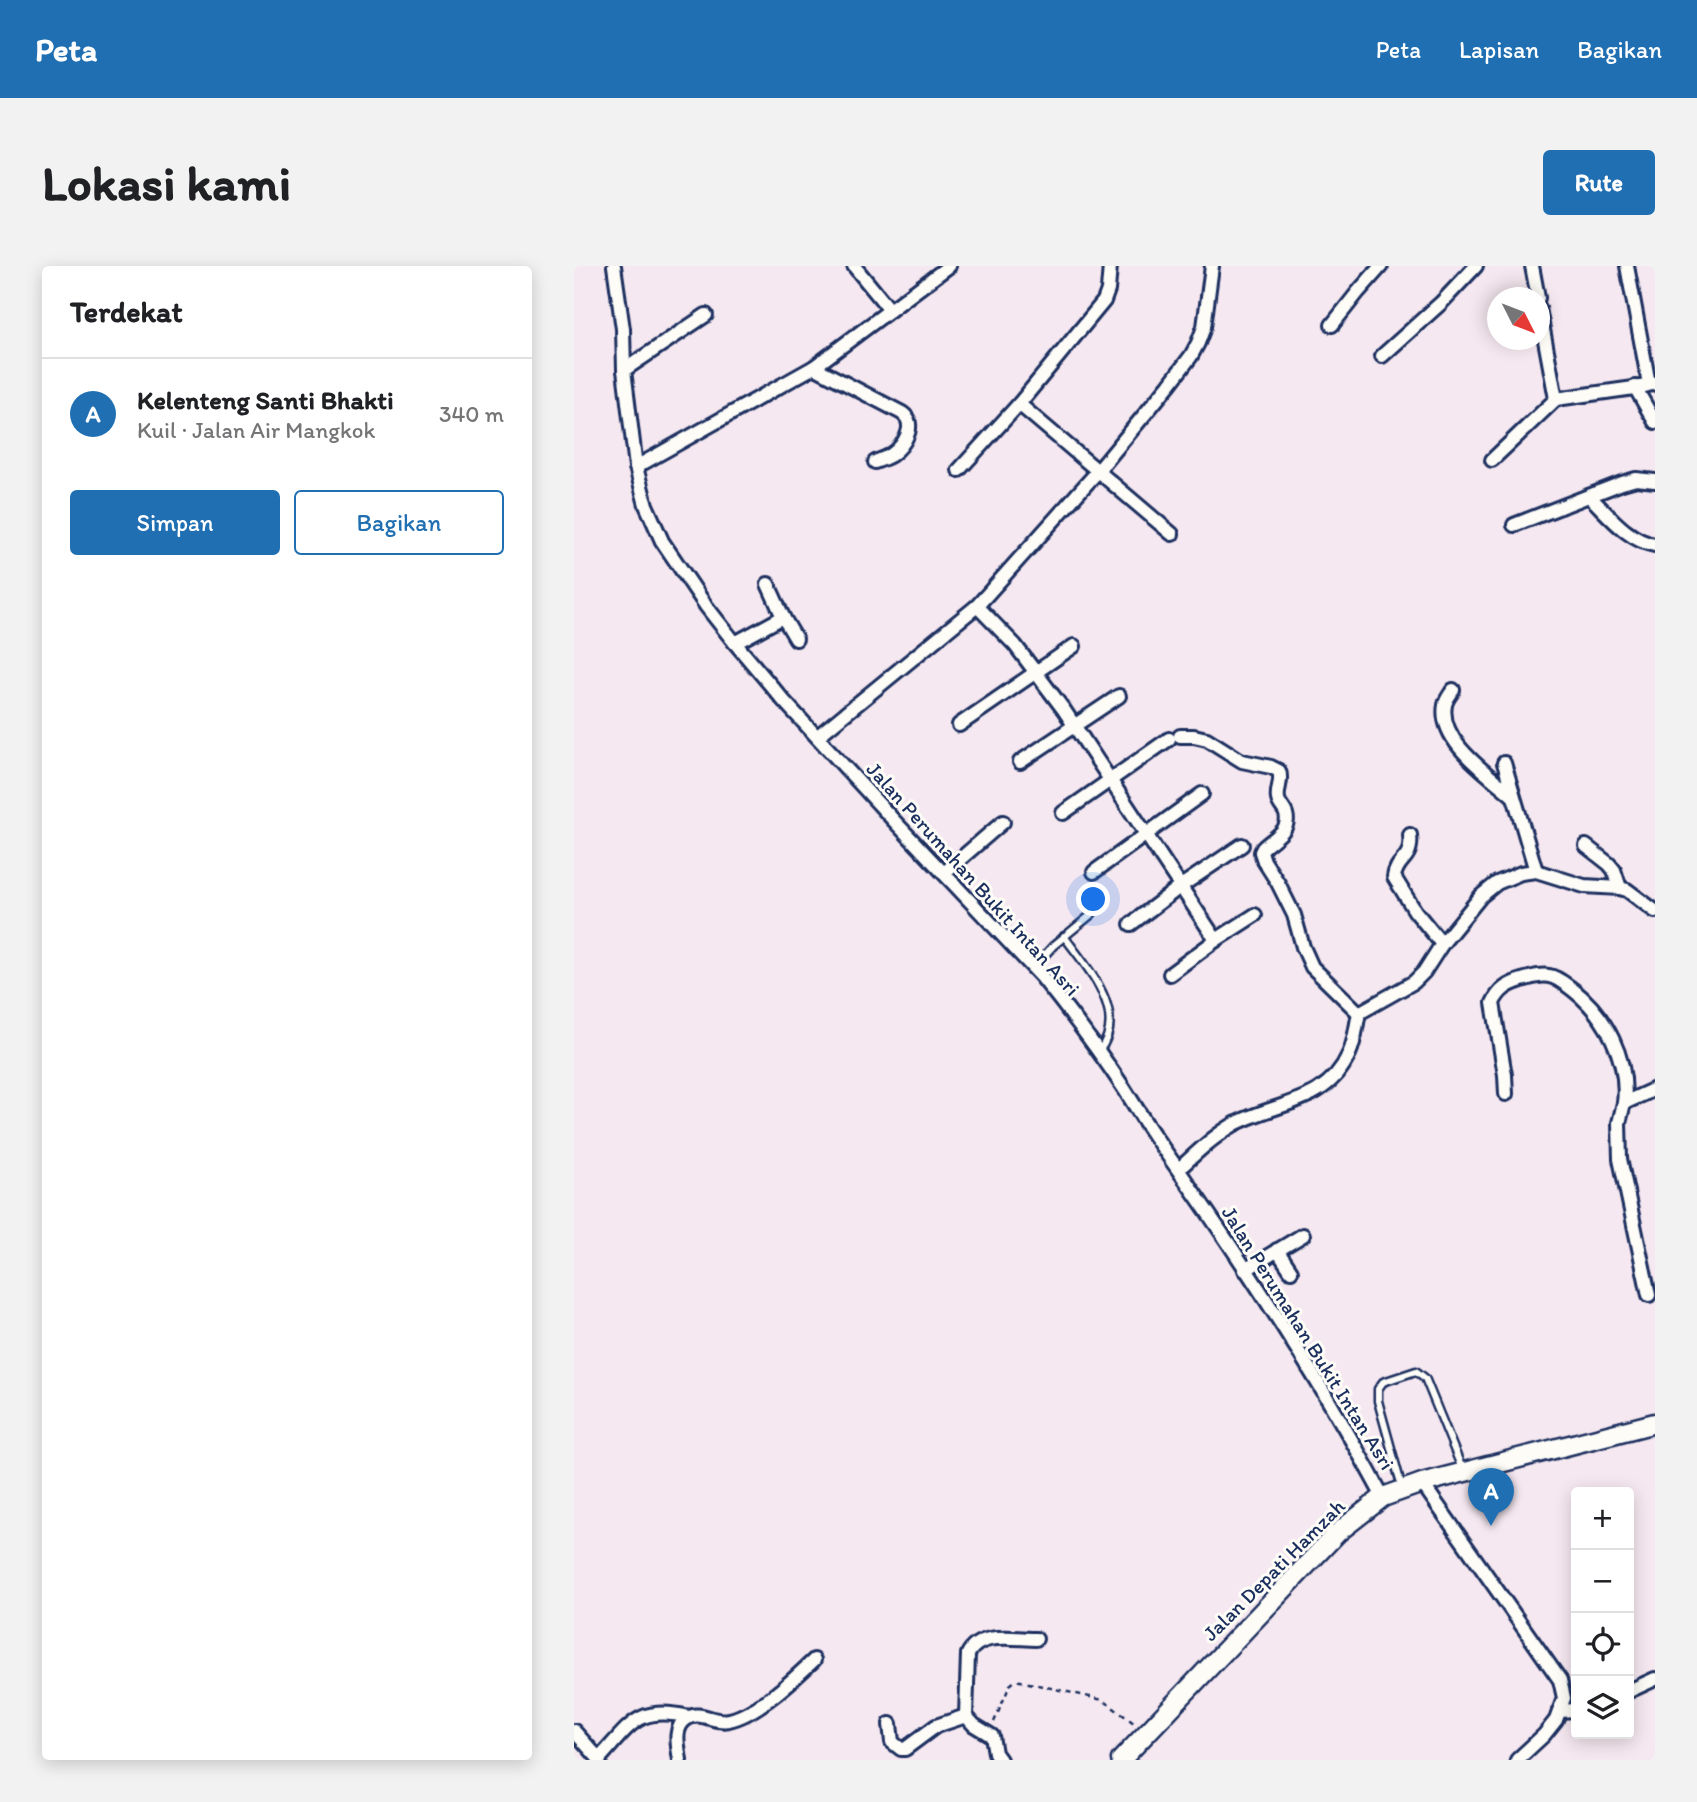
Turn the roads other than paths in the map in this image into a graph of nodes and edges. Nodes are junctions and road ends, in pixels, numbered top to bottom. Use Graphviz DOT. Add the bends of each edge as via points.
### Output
graph roads {
  1 [pos="614,266"];
  2 [pos="854,266"];
  3 [pos="949,266"];
  4 [pos="1110,266"];
  5 [pos="1212,266"];
  6 [pos="1381,266"];
  7 [pos="1476,266"];
  8 [pos="1532,266"];
  9 [pos="1627,266"];
  10 [pos="1536,287"];
  11 [pos="890,310"];
  12 [pos="706,315"];
  13 [pos="1332,325"];
  14 [pos="1547,350"];
  15 [pos="1382,356"];
  16 [pos="814,367"];
  17 [pos="624,370"];
  18 [pos="1652,383"];
  19 [pos="1635,387"];
  20 [pos="1556,399"];
  21 [pos="1019,404"];
  22 [pos="1655,422"];
  23 [pos="1492,460"];
  24 [pos="875,462"];
  25 [pos="636,467"];
  26 [pos="959,470"];
  27 [pos="1098,471"];
  28 [pos="1655,481"];
  29 [pos="1590,496"];
  30 [pos="1514,525"];
  31 [pos="1172,534"];
  32 [pos="1655,545"];
  33 [pos="768,584"];
  34 [pos="976,606"];
  35 [pos="783,617"];
  36 [pos="796,639"];
  37 [pos="735,643"];
  38 [pos="1074,646"];
  39 [pos="1036,671"];
  40 [pos="1453,690"];
  41 [pos="1119,696"];
  42 [pos="959,725"];
  43 [pos="1075,725"];
  44 [pos="818,736"];
  45 [pos="1020,762"];
  46 [pos="1504,763"];
  47 [pos="1111,779"];
  48 [pos="1202,794"];
  49 [pos="1513,796"];
  50 [pos="1063,813"];
  51 [pos="1003,822"];
  52 [pos="1147,834"];
  53 [pos="1410,835"];
  54 [pos="1242,845"];
  55 [pos="1586,846"];
  56 [pos="1536,871"];
  57 [pos="1094,872"];
  58 [pos="944,873"];
  59 [pos="1181,886"];
  60 [pos="1620,888"];
  61 [pos="1655,911"];
  62 [pos="1092,914"];
  63 [pos="1255,915"];
  64 [pos="1131,924"];
  65 [pos="1064,936"];
  66 [pos="1216,940"];
  67 [pos="1441,944"];
  68 [pos="1033,968"];
  69 [pos="1170,974"];
  70 [pos="1359,1013"];
  71 [pos="1098,1052"];
  72 [pos="1655,1088"];
  73 [pos="1506,1094"];
  74 [pos="1624,1103"];
  75 [pos="1179,1169"];
  76 [pos="1303,1234"];
  77 [pos="1277,1250"];
  78 [pos="1245,1269"];
  79 [pos="1291,1270"];
  80 [pos="1649,1294"];
  81 [pos="1655,1423"];
  82 [pos="1463,1473"];
  83 [pos="1422,1483"];
  84 [pos="1403,1490"];
  85 [pos="1383,1497"];
  86 [pos="1036,1639"];
  87 [pos="814,1660"];
  88 [pos="1655,1679"];
  89 [pos="1634,1689"];
  90 [pos="1571,1710"];
  91 [pos="1559,1711"];
  92 [pos="966,1716"];
  93 [pos="689,1717"];
  94 [pos="890,1724"];
  95 [pos="574,1731"];
  96 [pos="600,1759"];
  97 [pos="680,1760"];
  98 [pos="1000,1760"];
  99 [pos="1121,1760"];
  100 [pos="1517,1760"];
  1 -- 17 [label="street, Jalan Perumahan Bukit Intan Asri"];
  2 -- 11 [label="street"];
  3 -- 11 [label="street"];
  4 -- 21 [label="street" via="1104,301"];
  5 -- 27 [label="street" via="1204,327 1191,356"];
  6 -- 13 [label="street"];
  7 -- 15 [label="street"];
  8 -- 10 [label="street"];
  9 -- 18 [label="street"];
  11 -- 16 [label="street"];
  12 -- 17 [label="street"];
  14 -- 20 [label="street"];
  16 -- 24 [label="street" via="908,418 902,444"];
  16 -- 25 [label="street"];
  17 -- 25 [label="street, Jalan Perumahan Bukit Intan Asri"];
  18 -- 19 [label="street"];
  19 -- 20 [label="street"];
  19 -- 22 [label="street"];
  20 -- 23 [label="street"];
  21 -- 26 [label="street"];
  21 -- 27 [label="street"];
  25 -- 37 [label="street, Jalan Perumahan Bukit Intan Asri" via="662,541"];
  27 -- 31 [label="street"];
  27 -- 34 [label="street"];
  28 -- 29 [label="street" via="1636,479"];
  29 -- 30 [label="street"];
  29 -- 32 [label="street" via="1629,533"];
  33 -- 35 [label="street"];
  34 -- 39 [label="street"];
  34 -- 44 [label="street"];
  35 -- 36 [label="street"];
  35 -- 37 [label="street"];
  37 -- 44 [label="street, Jalan Perumahan Bukit Intan Asri"];
  38 -- 39 [label="street"];
  39 -- 42 [label="street"];
  39 -- 43 [label="street"];
  40 -- 49 [label="street" via="1444,707 1454,740"];
  41 -- 43 [label="street"];
  43 -- 45 [label="street"];
  43 -- 47 [label="street"];
  44 -- 58 [label="street, Jalan Perumahan Bukit Intan Asri"];
  46 -- 49 [label="street"];
  47 -- 50 [label="street"];
  47 -- 52 [label="street"];
  47 -- 70 [label="street" via="1175,737 1194,736 1242,761 1279,771 1278,798 1287,825 1263,848 1262,856 1294,915 1312,967"];
  48 -- 52 [label="street"];
  49 -- 56 [label="street"];
  51 -- 58 [label="street"];
  52 -- 57 [label="street"];
  52 -- 59 [label="street"];
  53 -- 67 [label="street" via="1410,850 1394,877"];
  54 -- 59 [label="street"];
  55 -- 60 [label="street" via="1614,870"];
  56 -- 60 [label="street" via="1584,886"];
  56 -- 67 [label="street" via="1497,883 1481,895"];
  58 -- 68 [label="street, Jalan Perumahan Bukit Intan Asri"];
  59 -- 64 [label="street"];
  59 -- 66 [label="street"];
  60 -- 61 [label="street"];
  62 -- 65 [label="lane"];
  63 -- 66 [label="street"];
  65 -- 68 [label="lane"];
  65 -- 71 [label="lane" via="1091,974 1110,1015 1108,1035"];
  66 -- 69 [label="street"];
  67 -- 70 [label="street" via="1414,982"];
  68 -- 71 [label="street, Jalan Perumahan Bukit Intan Asri"];
  70 -- 75 [label="street" via="1350,1052 1327,1084 1301,1100 1234,1124"];
  71 -- 75 [label="street, Jalan Perumahan Bukit Intan Asri"];
  72 -- 74 [label="street"];
  73 -- 74 [label="street" via="1493,1003 1509,985 1548,975 1581,996 1605,1027 1623,1071"];
  74 -- 80 [label="street" via="1619,1123 1620,1159"];
  75 -- 78 [label="street, Jalan Perumahan Bukit Intan Asri"];
  76 -- 77 [label="street"];
  77 -- 78 [label="street"];
  77 -- 79 [label="street"];
  78 -- 85 [label="street, Jalan Perumahan Bukit Intan Asri"];
  81 -- 82 [label="main road, Jalan Depati Hamzah"];
  82 -- 83 [label="main road, Jalan Depati Hamzah"];
  82 -- 84 [label="lane" via="1425,1378 1416,1371 1384,1381 1378,1389"];
  83 -- 84 [label="main road, Jalan Depati Hamzah"];
  83 -- 91 [label="street" via="1560,1680 1564,1698"];
  84 -- 85 [label="main road, Jalan Depati Hamzah"];
  85 -- 99 [label="main road, Jalan Depati Hamzah" via="1337,1533"];
  86 -- 92 [label="street" via="988,1639 972,1646"];
  87 -- 93 [label="street" via="741,1716 724,1721"];
  88 -- 89 [label="street"];
  90 -- 91 [label="street"];
  91 -- 100 [label="street" via="1544,1735"];
  92 -- 94 [label="street" via="936,1726 905,1749 892,1742"];
  92 -- 98 [label="street" via="989,1733"];
  93 -- 96 [label="street" via="667,1713 642,1717"];
  93 -- 97 [label="street" via="677,1731"];
  95 -- 96 [label="street"];
}
